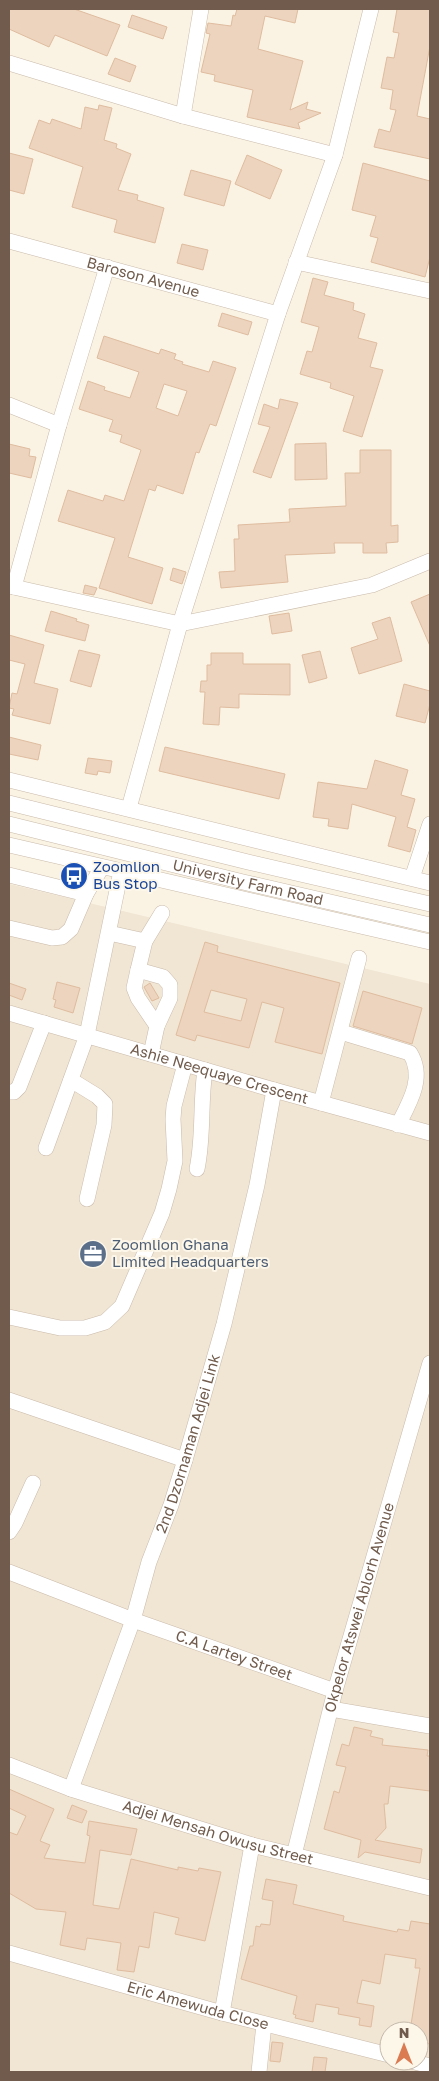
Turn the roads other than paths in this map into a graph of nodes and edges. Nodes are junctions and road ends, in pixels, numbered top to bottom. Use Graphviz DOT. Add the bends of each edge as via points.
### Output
graph roads {
  1 [pos="201,9"];
  2 [pos="371,9"];
  3 [pos="9,64"];
  4 [pos="183,116"];
  5 [pos="335,155"];
  6 [pos="9,241"];
  7 [pos="296,262"];
  8 [pos="107,267"];
  9 [pos="430,291"];
  10 [pos="278,314"];
  11 [pos="9,405"];
  12 [pos="59,425"];
  13 [pos="430,561"];
  14 [pos="11,586"];
  15 [pos="180,624"];
  16 [pos="9,780"];
  17 [pos="9,804"];
  18 [pos="129,808"];
  19 [pos="9,824"];
  20 [pos="430,824"];
  21 [pos="9,845"];
  22 [pos="102,867"];
  23 [pos="121,871"];
  24 [pos="9,875"];
  25 [pos="412,878"];
  26 [pos="430,883"];
  27 [pos="86,894"];
  28 [pos="430,904"];
  29 [pos="162,913"];
  30 [pos="430,925"];
  31 [pos="9,928"];
  32 [pos="109,933"];
  33 [pos="145,941"];
  34 [pos="430,942"];
  35 [pos="359,958"];
  36 [pos="138,970"];
  37 [pos="10,1018"];
  38 [pos="44,1023"];
  39 [pos="157,1026"];
  40 [pos="340,1032"];
  41 [pos="87,1035"];
  42 [pos="151,1054"];
  43 [pos="185,1064"];
  44 [pos="205,1070"];
  45 [pos="70,1080"];
  46 [pos="274,1090"];
  47 [pos="9,1092"];
  48 [pos="321,1103"];
  49 [pos="398,1124"];
  50 [pos="430,1133"];
  51 [pos="46,1148"];
  52 [pos="197,1169"];
  53 [pos="87,1199"];
  54 [pos="9,1317"];
  55 [pos="430,1363"];
  56 [pos="9,1400"];
  57 [pos="185,1460"];
  58 [pos="33,1483"];
  59 [pos="9,1532"];
  60 [pos="9,1572"];
  61 [pos="133,1620"];
  62 [pos="336,1691"];
  63 [pos="331,1709"];
  64 [pos="430,1726"];
  65 [pos="9,1765"];
  66 [pos="70,1789"];
  67 [pos="252,1845"];
  68 [pos="294,1855"];
  69 [pos="430,1888"];
  70 [pos="9,1953"];
  71 [pos="222,2013"];
  72 [pos="264,2024"];
  73 [pos="379,2053"];
  74 [pos="258,2072"];
  1 -- 4 [label="street"];
  2 -- 5 [label="street"];
  3 -- 4 [label="street"];
  4 -- 5 [label="street"];
  5 -- 7 [label="street"];
  6 -- 8 [label="street, Baroson Avenue"];
  7 -- 9 [label="street"];
  7 -- 10 [label="street"];
  8 -- 10 [label="street, Baroson Avenue"];
  8 -- 12 [label="street"];
  10 -- 15 [label="street"];
  11 -- 12 [label="street"];
  12 -- 14 [label="street"];
  13 -- 15 [label="street" via="372,585"];
  14 -- 15 [label="street"];
  15 -- 18 [label="street"];
  16 -- 18 [label="street"];
  17 -- 28 [label="street, University Farm Road"];
  18 -- 25 [label="street"];
  19 -- 30 [label="street, University Farm Road"];
  20 -- 25 [label="street"];
  21 -- 22 [label="street"];
  22 -- 23 [label="street"];
  22 -- 27 [label="street"];
  23 -- 32 [label="street"];
  23 -- 34 [label="street"];
  24 -- 27 [label="street"];
  25 -- 26 [label="street"];
  27 -- 31 [label="street" via="71,929 62,937 52,938"];
  29 -- 33 [label="street"];
  32 -- 33 [label="street"];
  32 -- 41 [label="street"];
  33 -- 36 [label="street"];
  35 -- 40 [label="street"];
  36 -- 39 [label="street" via="134,988"];
  36 -- 39 [label="street" via="163,977 170,985 170,998"];
  37 -- 38 [label="street, Ashie Neequaye Crescent"];
  38 -- 41 [label="street, Ashie Neequaye Crescent"];
  38 -- 47 [label="street" via="19,1087"];
  39 -- 42 [label="street"];
  40 -- 48 [label="street"];
  40 -- 49 [label="street" via="410,1052 415,1060 414,1094"];
  41 -- 42 [label="street, Ashie Neequaye Crescent"];
  41 -- 45 [label="street"];
  42 -- 43 [label="street, Ashie Neequaye Crescent"];
  43 -- 44 [label="street, Ashie Neequaye Crescent"];
  43 -- 54 [label="street" via="174,1106 175,1162 169,1189 122,1306 105,1322 85,1328 60,1328"];
  44 -- 46 [label="street, Ashie Neequaye Crescent"];
  44 -- 52 [label="street" via="202,1143"];
  45 -- 51 [label="street"];
  45 -- 53 [label="street" via="98,1096 105,1104 104,1126"];
  46 -- 48 [label="street, Ashie Neequaye Crescent"];
  46 -- 57 [label="street, 2nd Dzornaman Adjei Link" via="257,1185 226,1315"];
  48 -- 49 [label="street, Ashie Neequaye Crescent"];
  49 -- 50 [label="street, Ashie Neequaye Crescent"];
  55 -- 62 [label="street, Okpelor Atswei Ablorh Avenue"];
  56 -- 57 [label="street"];
  57 -- 61 [label="street, 2nd Dzornaman Adjei Link" via="149,1562"];
  58 -- 59 [label="street"];
  60 -- 61 [label="street, C.A Lartey Street"];
  61 -- 62 [label="street, C.A Lartey Street"];
  61 -- 66 [label="street, 2nd Dzornaman Adjei Link"];
  62 -- 63 [label="street, Okpelor Atswei Ablorh Avenue"];
  63 -- 64 [label="street"];
  63 -- 68 [label="street, Okpelor Atswei Ablorh Avenue"];
  65 -- 66 [label="street, Adjei Mensah Owusu Street"];
  66 -- 67 [label="street, Adjei Mensah Owusu Street"];
  67 -- 68 [label="street, Adjei Mensah Owusu Street"];
  67 -- 71 [label="street"];
  68 -- 69 [label="street, Adjei Mensah Owusu Street"];
  70 -- 71 [label="street, Eric Amewuda Close"];
  71 -- 72 [label="street, Eric Amewuda Close"];
  72 -- 73 [label="street, Eric Amewuda Close"];
  72 -- 74 [label="street"];
}
